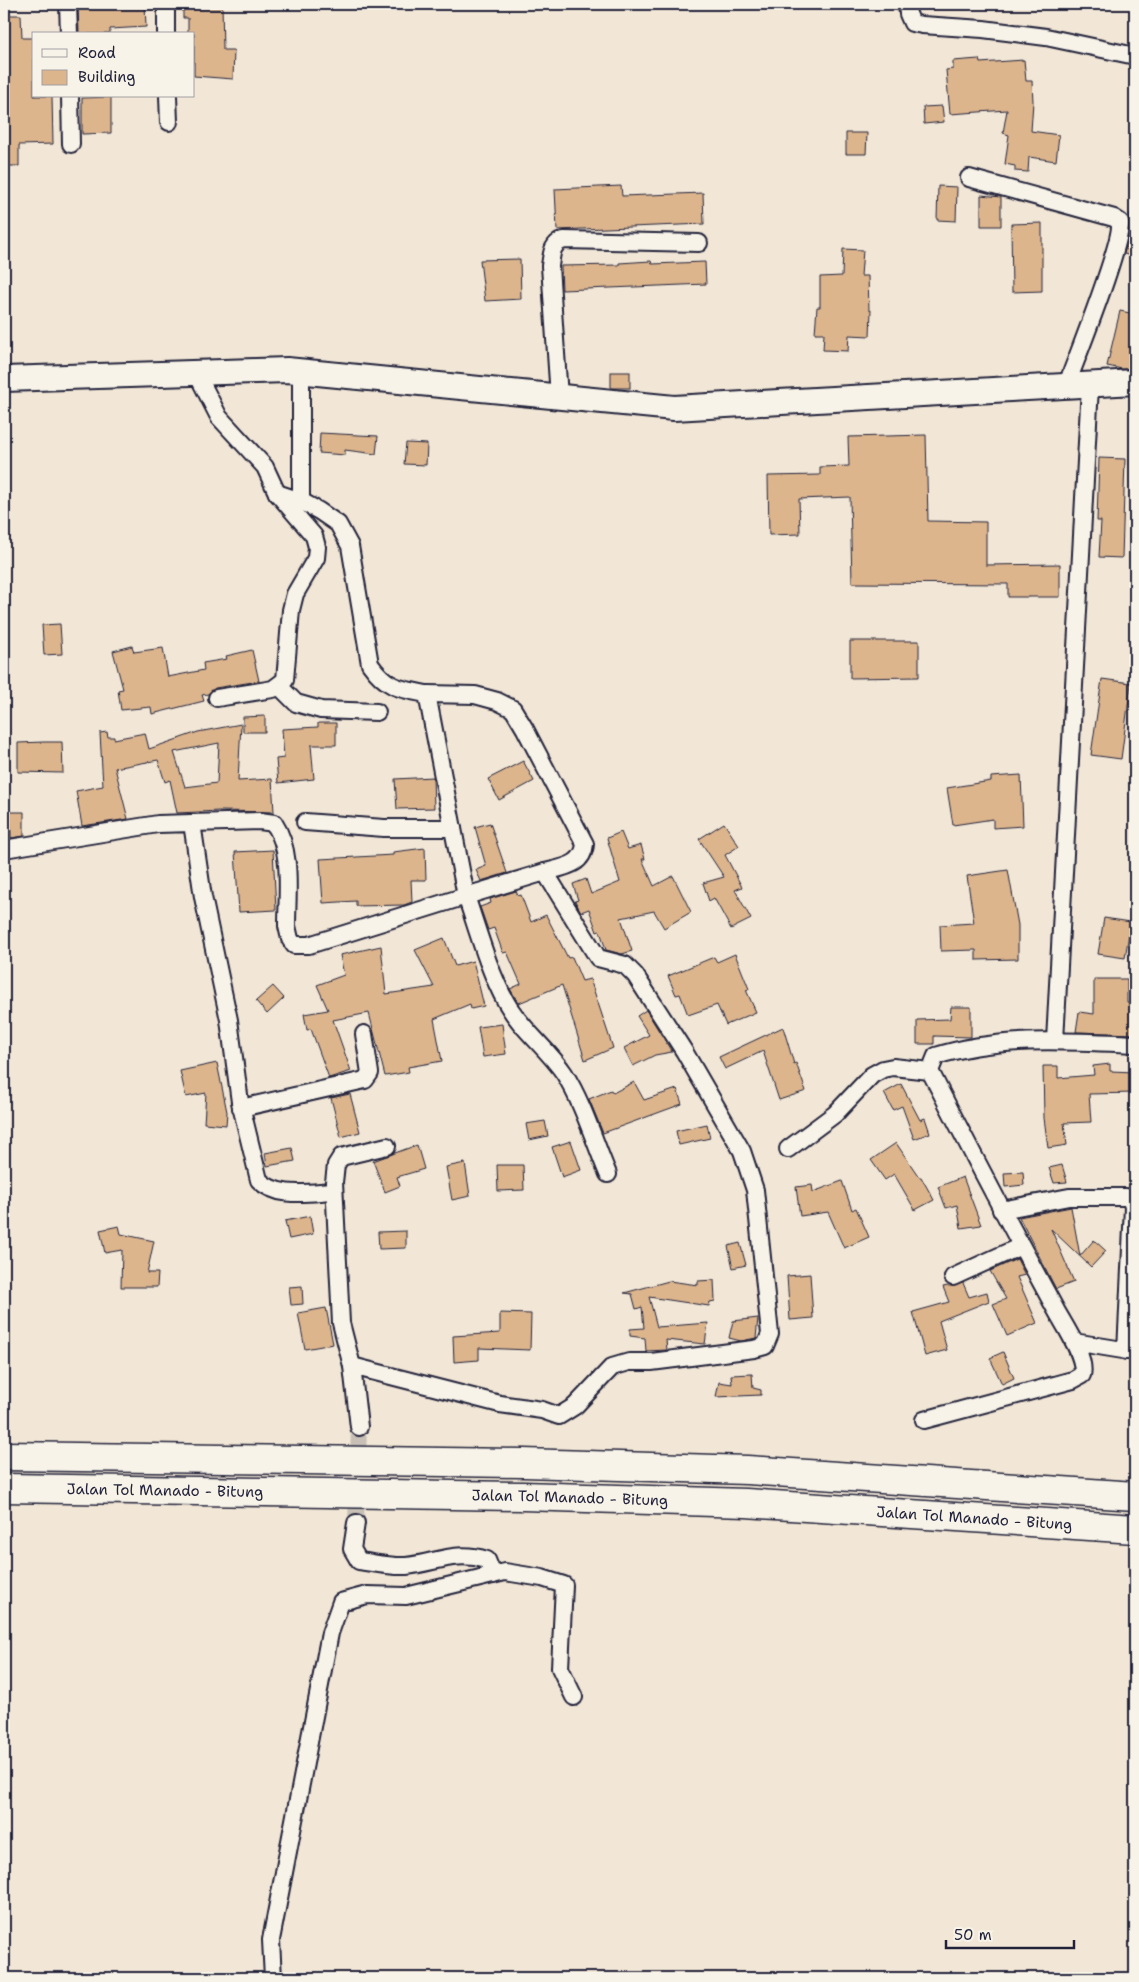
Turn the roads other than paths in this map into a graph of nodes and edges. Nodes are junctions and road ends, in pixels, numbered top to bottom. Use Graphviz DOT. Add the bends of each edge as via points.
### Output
graph roads {
  1 [pos="68,4"];
  2 [pos="166,4"];
  3 [pos="907,4"];
  4 [pos="69,32"];
  5 [pos="166,32"];
  6 [pos="1135,56"];
  7 [pos="70,98"];
  8 [pos="168,98"];
  9 [pos="169,122"];
  10 [pos="71,144"];
  11 [pos="969,178"];
  12 [pos="700,243"];
  13 [pos="196,372"];
  14 [pos="301,372"];
  15 [pos="4,379"];
  16 [pos="1135,382"];
  17 [pos="1090,386"];
  18 [pos="1066,387"];
  19 [pos="559,398"];
  20 [pos="277,493"];
  21 [pos="301,501"];
  22 [pos="279,686"];
  23 [pos="427,694"];
  24 [pos="217,698"];
  25 [pos="377,712"];
  26 [pos="192,822"];
  27 [pos="306,822"];
  28 [pos="453,828"];
  29 [pos="4,849"];
  30 [pos="545,872"];
  31 [pos="466,896"];
  32 [pos="364,1034"];
  33 [pos="1055,1041"];
  34 [pos="1135,1044"];
  35 [pos="930,1071"];
  36 [pos="241,1108"];
  37 [pos="387,1146"];
  38 [pos="788,1149"];
  39 [pos="608,1174"];
  40 [pos="334,1191"];
  41 [pos="1001,1210"];
  42 [pos="1021,1246"];
  43 [pos="953,1277"];
  44 [pos="1074,1342"];
  45 [pos="1131,1352"];
  46 [pos="352,1366"];
  47 [pos="924,1420"];
  48 [pos="359,1427"];
  49 [pos="4,1456"];
  50 [pos="4,1488"];
  51 [pos="1135,1496"];
  52 [pos="356,1523"];
  53 [pos="1135,1529"];
  54 [pos="493,1575"];
  55 [pos="574,1697"];
  56 [pos="273,1978"];
  1 -- 4 [label="street"];
  2 -- 5 [label="street"];
  3 -- 6 [label="street" via="912,23 1046,37"];
  7 -- 10 [label="street"];
  8 -- 9 [label="street"];
  11 -- 18 [label="street" via="1120,222 1110,262"];
  12 -- 19 [label="street" via="557,242 550,266"];
  13 -- 14 [label="street"];
  13 -- 15 [label="street"];
  13 -- 20 [label="street" via="219,418 265,467"];
  14 -- 19 [label="street"];
  14 -- 21 [label="street"];
  16 -- 17 [label="street"];
  17 -- 18 [label="street"];
  17 -- 33 [label="street"];
  18 -- 19 [label="street" via="674,408"];
  20 -- 21 [label="street"];
  20 -- 22 [label="street" via="314,536 317,547 316,558 295,594 287,635 285,680"];
  21 -- 23 [label="street" via="338,524 350,546 370,664 381,680 401,689"];
  22 -- 24 [label="street"];
  22 -- 25 [label="street" via="296,703 321,710"];
  23 -- 28 [label="street"];
  23 -- 30 [label="street" via="475,695 513,709 585,844 580,860"];
  26 -- 29 [label="street" via="158,824"];
  26 -- 31 [label="street" via="260,820 274,823 285,848 288,926 294,945 309,945"];
  26 -- 36 [label="street" via="203,897 229,1020"];
  27 -- 28 [label="street" via="384,828"];
  28 -- 31 [label="street"];
  30 -- 31 [label="street"];
  30 -- 46 [label="street" via="598,958 625,965 635,974 742,1151 755,1190 770,1334 766,1346 651,1362 629,1362 612,1367 576,1406 559,1416"];
  31 -- 39 [label="street" via="486,959 506,1003 530,1036 563,1072"];
  32 -- 36 [label="street" via="370,1073 365,1080"];
  33 -- 34 [label="street"];
  33 -- 35 [label="street" via="1020,1042 949,1052 936,1056"];
  35 -- 38 [label="street" via="893,1067 872,1075 835,1114"];
  35 -- 41 [label="street"];
  36 -- 40 [label="street" via="259,1180 266,1187 283,1192"];
  37 -- 40 [label="street" via="341,1156 336,1164"];
  40 -- 46 [label="street" via="341,1323"];
  41 -- 42 [label="street"];
  41 -- 45 [label="street" via="1069,1197 1126,1197 1131,1200 1134,1207"];
  42 -- 43 [label="street"];
  42 -- 44 [label="street"];
  44 -- 45 [label="street"];
  44 -- 47 [label="street" via="1084,1369 1082,1375 1073,1380"];
  46 -- 48 [label="street"];
  49 -- 51 [label="highway" via="524,1463 737,1470"];
  50 -- 53 [label="highway, Jalan Tol Manado - Bitung" via="523,1496 736,1503"];
  52 -- 54 [label="street" via="352,1550 359,1562 405,1566 449,1556 473,1556 487,1560"];
  54 -- 55 [label="street" via="505,1572 564,1585 560,1668"];
  54 -- 56 [label="street" via="406,1596 367,1595 341,1602 330,1633 271,1940"];
}
